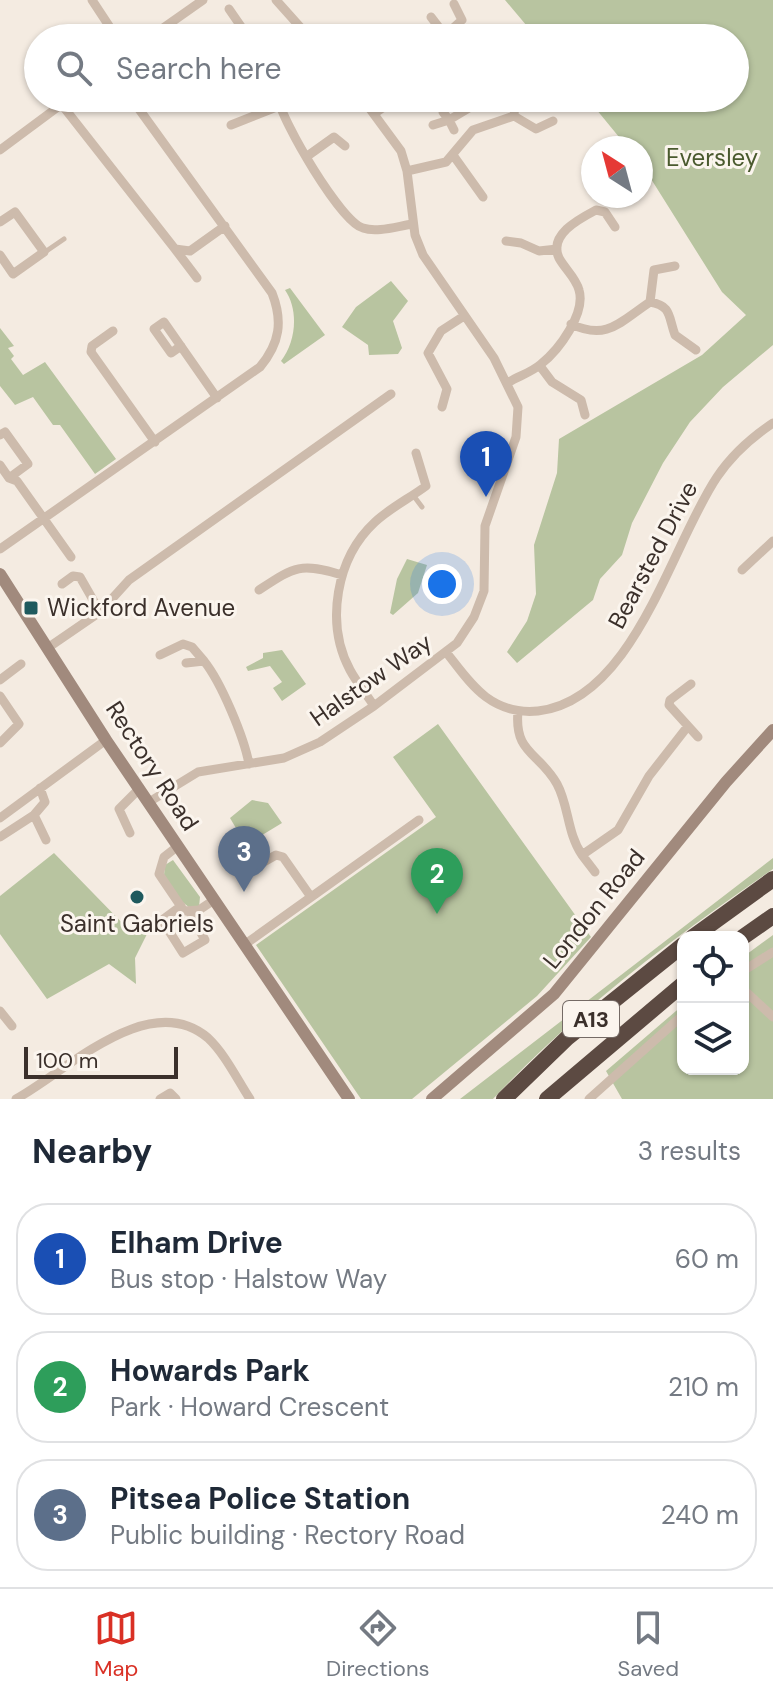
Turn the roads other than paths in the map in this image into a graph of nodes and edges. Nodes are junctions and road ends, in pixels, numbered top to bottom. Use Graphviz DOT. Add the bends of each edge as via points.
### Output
graph roads {
  1 [pos="92,0"];
  2 [pos="203,0"];
  3 [pos="276,0"];
  4 [pos="454,4"];
  5 [pos="229,9"];
  6 [pos="431,17"];
  7 [pos="108,24"];
  8 [pos="169,24"];
  9 [pos="239,24"];
  10 [pos="297,24"];
  11 [pos="435,24"];
  12 [pos="457,24"];
  13 [pos="51,112"];
  14 [pos="74,112"];
  15 [pos="141,112"];
  16 [pos="258,112"];
  17 [pos="281,112"];
  18 [pos="464,112"];
  19 [pos="514,112"];
  20 [pos="375,113"];
  21 [pos="462,114"];
  22 [pos="446,116"];
  23 [pos="514,116"];
  24 [pos="553,121"];
  25 [pos="231,125"];
  26 [pos="433,125"];
  27 [pos="454,130"];
  28 [pos="473,130"];
  29 [pos="345,146"];
  30 [pos="0,150"];
  31 [pos="453,155"];
  32 [pos="306,157"];
  33 [pos="407,171"];
  34 [pos="483,197"];
  35 [pos="0,222"];
  36 [pos="413,224"];
  37 [pos="225,226"];
  38 [pos="615,227"];
  39 [pos="64,239"];
  40 [pos="506,241"];
  41 [pos="175,249"];
  42 [pos="557,249"];
  43 [pos="44,252"];
  44 [pos="0,255"];
  45 [pos="675,266"];
  46 [pos="197,278"];
  47 [pos="650,302"];
  48 [pos="464,316"];
  49 [pos="571,324"];
  50 [pos="113,331"];
  51 [pos="181,346"];
  52 [pos="696,350"];
  53 [pos="540,366"];
  54 [pos="509,382"];
  55 [pos="391,394"];
  56 [pos="217,398"];
  57 [pos="442,407"];
  58 [pos="585,415"];
  59 [pos="773,423"];
  60 [pos="0,435"];
  61 [pos="155,442"];
  62 [pos="416,453"];
  63 [pos="0,465"];
  64 [pos="9,478"];
  65 [pos="413,495"];
  66 [pos="422,507"];
  67 [pos="43,519"];
  68 [pos="773,541"];
  69 [pos="0,549"];
  70 [pos="71,557"];
  71 [pos="742,570"];
  72 [pos="0,574"];
  73 [pos="342,575"];
  74 [pos="62,584"];
  75 [pos="259,590"];
  76 [pos="100,612"];
  77 [pos="49,647"];
  78 [pos="446,652"];
  79 [pos="160,655"];
  80 [pos="204,661"];
  81 [pos="186,663"];
  82 [pos="21,664"];
  83 [pos="0,680"];
  84 [pos="691,684"];
  85 [pos="0,696"];
  86 [pos="374,706"];
  87 [pos="518,711"];
  88 [pos="688,726"];
  89 [pos="773,730"];
  90 [pos="698,737"];
  91 [pos="106,740"];
  92 [pos="0,743"];
  93 [pos="249,764"];
  94 [pos="40,788"];
  95 [pos="140,788"];
  96 [pos="149,802"];
  97 [pos="34,815"];
  98 [pos="0,818"];
  99 [pos="419,820"];
  100 [pos="130,833"];
  101 [pos="0,837"];
  102 [pos="46,840"];
  103 [pos="178,846"];
  104 [pos="582,855"];
  105 [pos="260,864"];
  106 [pos="595,872"];
  107 [pos="773,879"];
  108 [pos="311,897"];
  109 [pos="214,900"];
  110 [pos="185,909"];
  111 [pos="773,916"];
  112 [pos="701,931"];
  113 [pos="749,933"];
  114 [pos="244,945"];
  115 [pos="677,950"];
  116 [pos="773,952"];
  117 [pos="749,967"];
  118 [pos="677,989"];
  119 [pos="749,995"];
  120 [pos="0,1011"];
  121 [pos="773,1017"];
  122 [pos="677,1020"];
  123 [pos="12,1026"];
  124 [pos="31,1095"];
  125 [pos="16,1099"];
  126 [pos="160,1099"];
  127 [pos="176,1099"];
  128 [pos="250,1099"];
  129 [pos="349,1099"];
  130 [pos="432,1099"];
  131 [pos="504,1099"];
  132 [pos="549,1099"];
  133 [pos="589,1099"];
  1 -- 7 [label="street"];
  2 -- 8 [label="street"];
  3 -- 10 [label="street"];
  4 -- 12 [label="street" via="462,20"];
  5 -- 9 [label="street"];
  6 -- 11 [label="street"];
  13 -- 30 [label="street"];
  14 -- 41 [label="street"];
  15 -- 37 [label="street"];
  16 -- 25 [label="street"];
  17 -- 32 [label="street"];
  18 -- 21 [label="street"];
  19 -- 23 [label="street"];
  20 -- 33 [label="street, Halstow Way" via="401,151"];
  21 -- 22 [label="street"];
  21 -- 28 [label="street"];
  22 -- 26 [label="street"];
  22 -- 27 [label="street"];
  23 -- 24 [label="street" via="536,129"];
  23 -- 28 [label="street"];
  28 -- 31 [label="street"];
  29 -- 32 [label="street" via="334,137"];
  31 -- 33 [label="street" via="439,165"];
  31 -- 34 [label="street"];
  32 -- 36 [label="street" via="351,222 370,230"];
  33 -- 36 [label="street, Halstow Way"];
  35 -- 43 [label="street" via="15,212"];
  36 -- 48 [label="street, Halstow Way" via="423,255"];
  37 -- 41 [label="street" via="190,251"];
  37 -- 56 [label="street" via="272,293 279,324 274,349 260,367"];
  38 -- 42 [label="street" via="605,212 596,210 562,234"];
  39 -- 43 [label="lane"];
  40 -- 42 [label="street" via="539,251"];
  41 -- 46 [label="street"];
  42 -- 49 [label="street" via="580,292"];
  43 -- 44 [label="street" via="13,274"];
  45 -- 47 [label="street" via="654,270"];
  47 -- 49 [label="street" via="604,332"];
  47 -- 52 [label="street" via="670,311 675,335"];
  48 -- 54 [label="street, Halstow Way"];
  48 -- 57 [label="street" via="441,331 428,353 447,389"];
  49 -- 53 [label="street"];
  50 -- 61 [label="street" via="91,352"];
  51 -- 56 [label="street"];
  53 -- 54 [label="street"];
  53 -- 58 [label="street" via="552,382 581,400"];
  54 -- 78 [label="street, Halstow Way" via="518,425 487,517 484,591 467,631"];
  55 -- 76 [label="street" via="129,580"];
  56 -- 61 [label="street"];
  59 -- 87 [label="street, Bearsted Drive" via="717,477 641,625 613,664 557,707"];
  60 -- 64 [label="street" via="5,432 28,464"];
  61 -- 67 [label="street"];
  62 -- 65 [label="street" via="426,483"];
  63 -- 64 [label="street"];
  64 -- 67 [label="street" via="17,481"];
  65 -- 66 [label="lane"];
  65 -- 73 [label="street" via="375,522"];
  67 -- 69 [label="street"];
  67 -- 70 [label="street"];
  68 -- 71 [label="street"];
  72 -- 77 [label="street, Rectory Road"];
  73 -- 75 [label="street" via="295,566"];
  73 -- 86 [label="street" via="336,604 340,638 349,668"];
  74 -- 76 [label="street" via="80,577"];
  76 -- 77 [label="street"];
  77 -- 91 [label="street, Rectory Road"];
  78 -- 86 [label="street, Halstow Way"];
  78 -- 87 [label="street" via="476,689"];
  79 -- 80 [label="street" via="183,644"];
  80 -- 81 [label="street"];
  80 -- 93 [label="street" via="217,677 245,740"];
  82 -- 83 [label="street"];
  84 -- 88 [label="street" via="669,705"];
  85 -- 92 [label="street" via="19,724"];
  86 -- 93 [label="street, Halstow Way" via="306,750"];
  87 -- 104 [label="street" via="521,744 557,785"];
  88 -- 90 [label="street"];
  88 -- 104 [label="street" via="649,776 618,830"];
  89 -- 130 [label="street, London Road" via="554,994"];
  91 -- 94 [label="street"];
  91 -- 95 [label="street, Rectory Road"];
  93 -- 96 [label="street, Halstow Way" via="198,772"];
  94 -- 97 [label="street" via="45,802"];
  94 -- 98 [label="street"];
  95 -- 96 [label="street, Rectory Road"];
  95 -- 100 [label="street" via="119,809"];
  96 -- 103 [label="street, Rectory Road"];
  97 -- 101 [label="street"];
  97 -- 102 [label="street"];
  99 -- 108 [label="street"];
  103 -- 109 [label="street, Rectory Road"];
  103 -- 110 [label="street" via="164,857 159,874"];
  104 -- 106 [label="street"];
  105 -- 108 [label="street" via="283,857"];
  107 -- 112 [label="highway"];
  108 -- 114 [label="street"];
  109 -- 110 [label="street"];
  109 -- 114 [label="street, Rectory Road"];
  110 -- 110 [label="street" via="205,940 183,953 162,920"];
  111 -- 113 [label="highway"];
  114 -- 129 [label="street, Rectory Road"];
  115 -- 131 [label="highway, A13" via="578,1029"];
  116 -- 117 [label="street"];
  118 -- 132 [label="highway, A13"];
  119 -- 121 [label="street"];
  120 -- 123 [label="street"];
  122 -- 133 [label="street"];
  124 -- 125 [label="street"];
  124 -- 128 [label="street" via="126,1030 165,1021 210,1040"];
  126 -- 127 [label="street" via="170,1093"];
}
